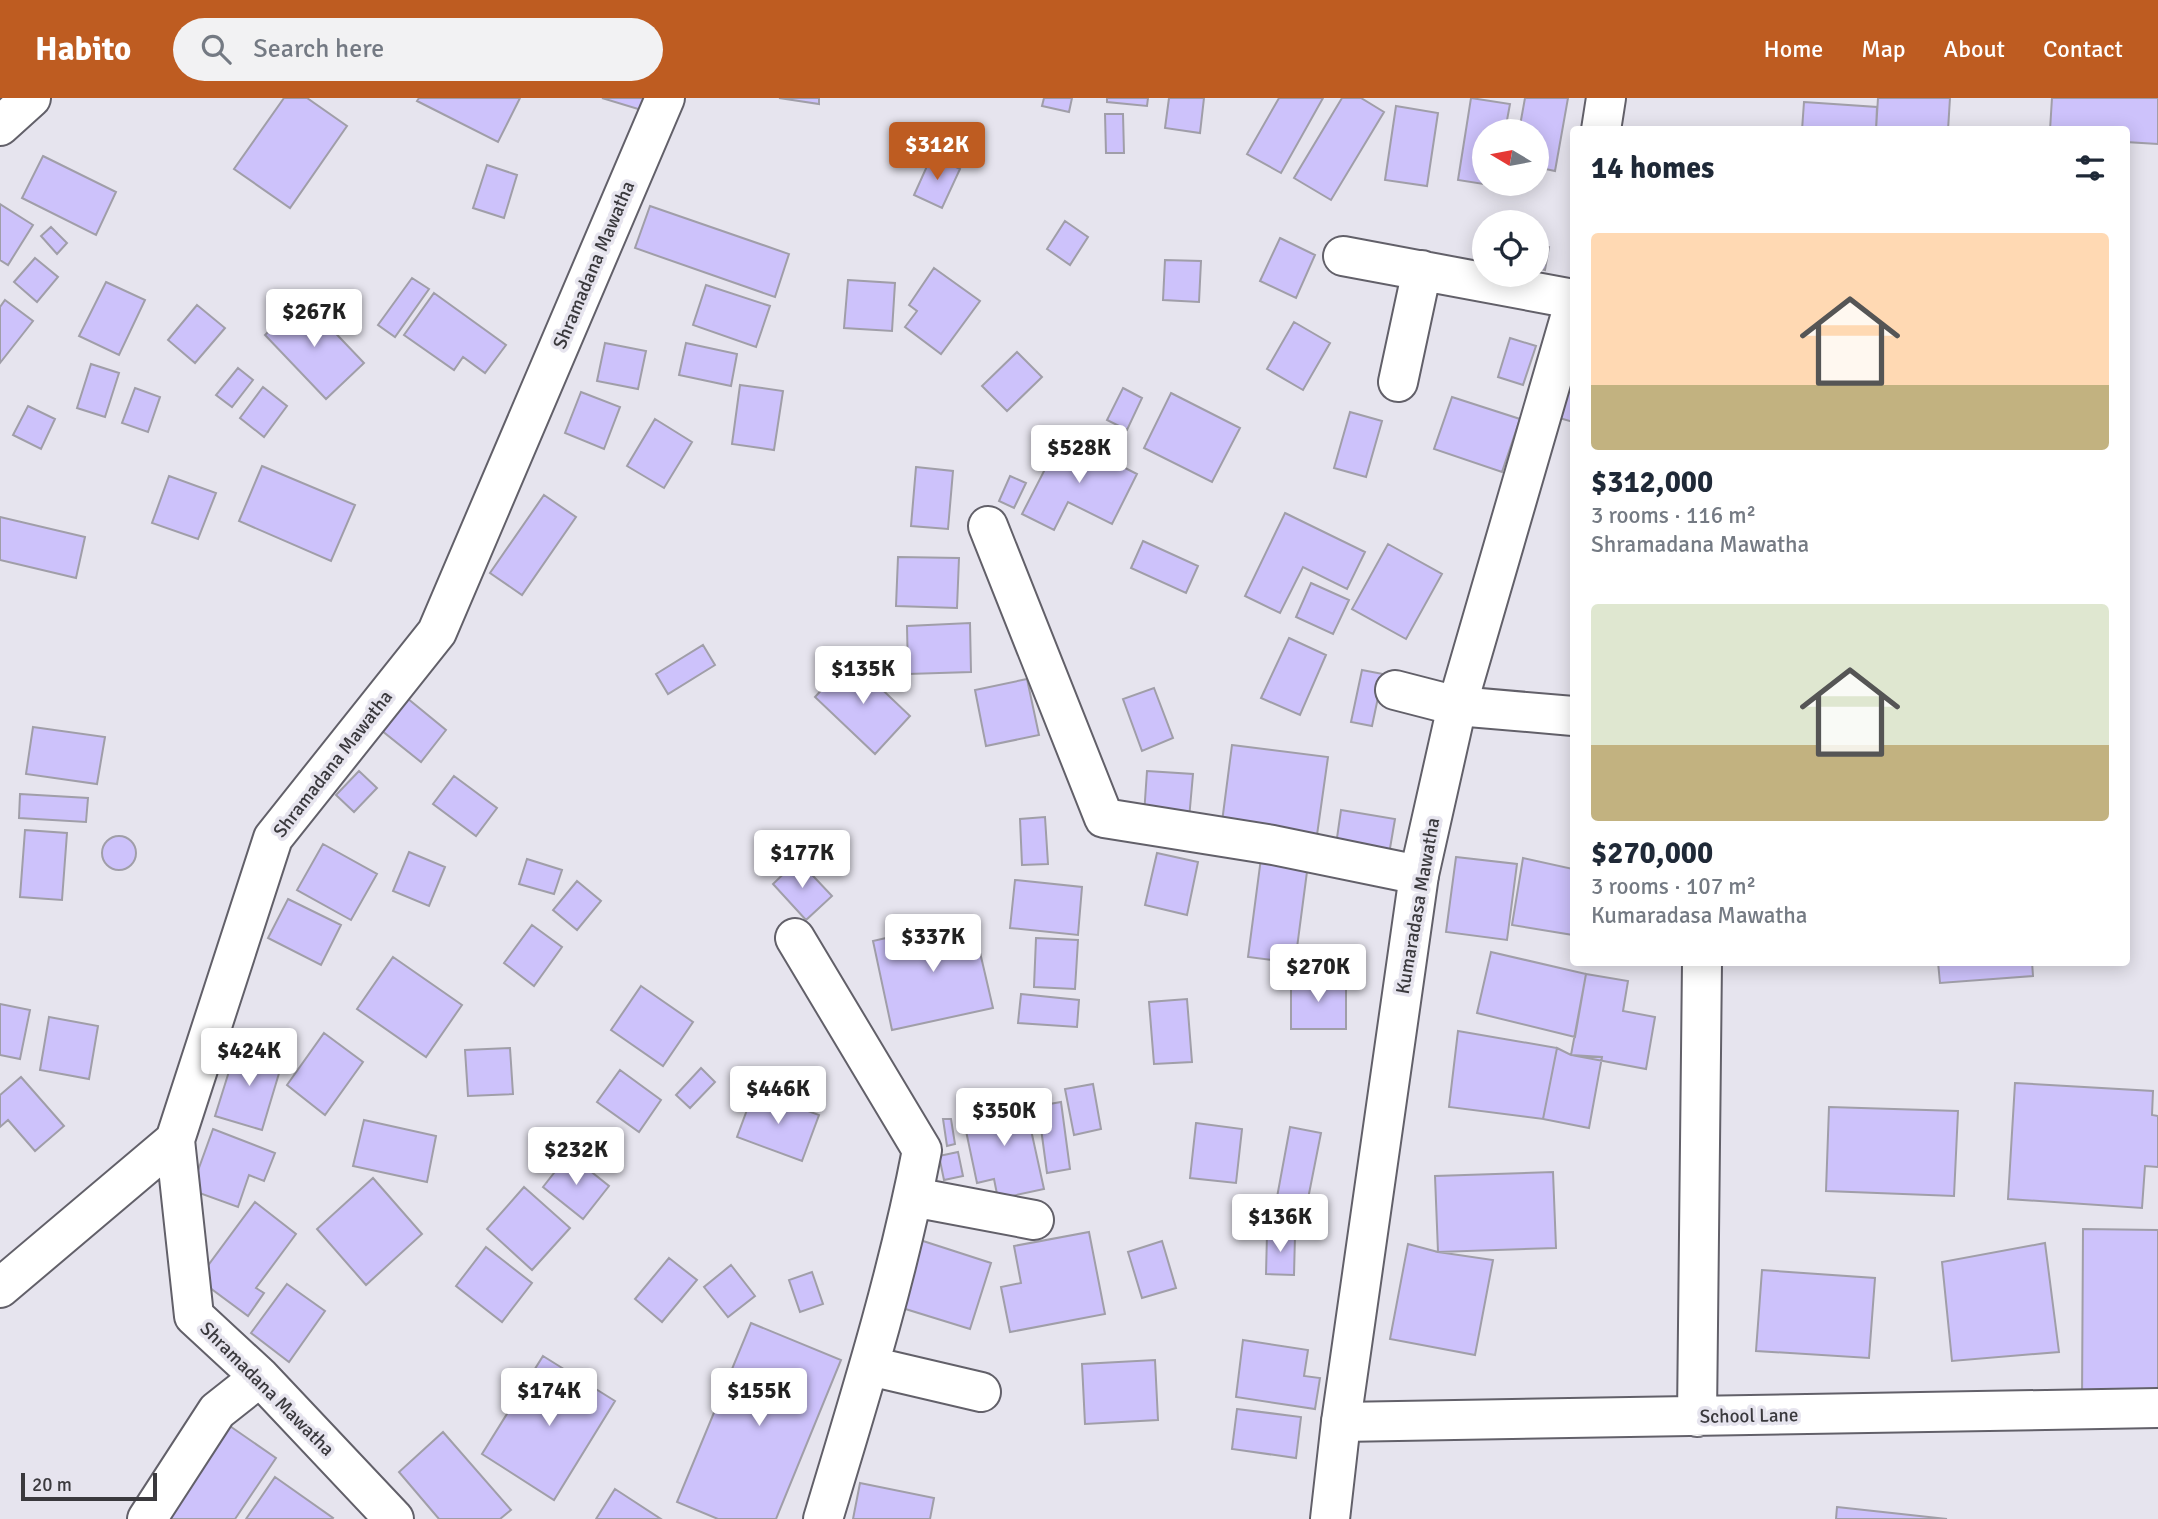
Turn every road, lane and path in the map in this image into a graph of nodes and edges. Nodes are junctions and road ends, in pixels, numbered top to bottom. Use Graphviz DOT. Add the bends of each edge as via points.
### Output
graph roads {
  1 [pos="31,98"];
  2 [pos="665,98"];
  3 [pos="1606,98"];
  4 [pos="0,126"];
  5 [pos="1602,126"];
  6 [pos="1343,256"];
  7 [pos="1422,270"];
  8 [pos="1570,298"];
  9 [pos="1570,317"];
  10 [pos="1398,382"];
  11 [pos="988,526"];
  12 [pos="1395,690"];
  13 [pos="1457,706"];
  14 [pos="1570,716"];
  15 [pos="1419,875"];
  16 [pos="794,938"];
  17 [pos="1702,966"];
  18 [pos="176,1140"];
  19 [pos="913,1197"];
  20 [pos="1034,1220"];
  21 [pos="0,1288"];
  22 [pos="870,1366"];
  23 [pos="260,1377"];
  24 [pos="981,1392"];
  25 [pos="2158,1408"];
  26 [pos="1697,1417"];
  27 [pos="1340,1422"];
  28 [pos="147,1519"];
  29 [pos="394,1519"];
  30 [pos="823,1519"];
  31 [pos="1330,1519"];
  1 -- 4 [label="street"];
  2 -- 18 [label="street, Shramadana Mawatha" via="438,632 273,838"];
  3 -- 5 [label="street"];
  6 -- 7 [label="street"];
  7 -- 8 [label="street"];
  7 -- 10 [label="street"];
  9 -- 13 [label="street, Kumaradasa Mawatha"];
  11 -- 15 [label="street" via="1104,818 1273,845"];
  12 -- 13 [label="street"];
  13 -- 14 [label="street"];
  13 -- 15 [label="street, Kumaradasa Mawatha"];
  15 -- 27 [label="street, Kumaradasa Mawatha"];
  16 -- 19 [label="street" via="922,1150"];
  17 -- 26 [label="street"];
  18 -- 21 [label="street"];
  18 -- 23 [label="street, Shramadana Mawatha" via="194,1317"];
  19 -- 20 [label="street"];
  19 -- 22 [label="street"];
  22 -- 24 [label="street"];
  22 -- 30 [label="street"];
  23 -- 28 [label="street" via="217,1411"];
  23 -- 29 [label="street, Shramadana Mawatha"];
  25 -- 26 [label="street, School Lane"];
  26 -- 27 [label="street, School Lane"];
  27 -- 31 [label="street, Kumaradasa Mawatha"];
}
